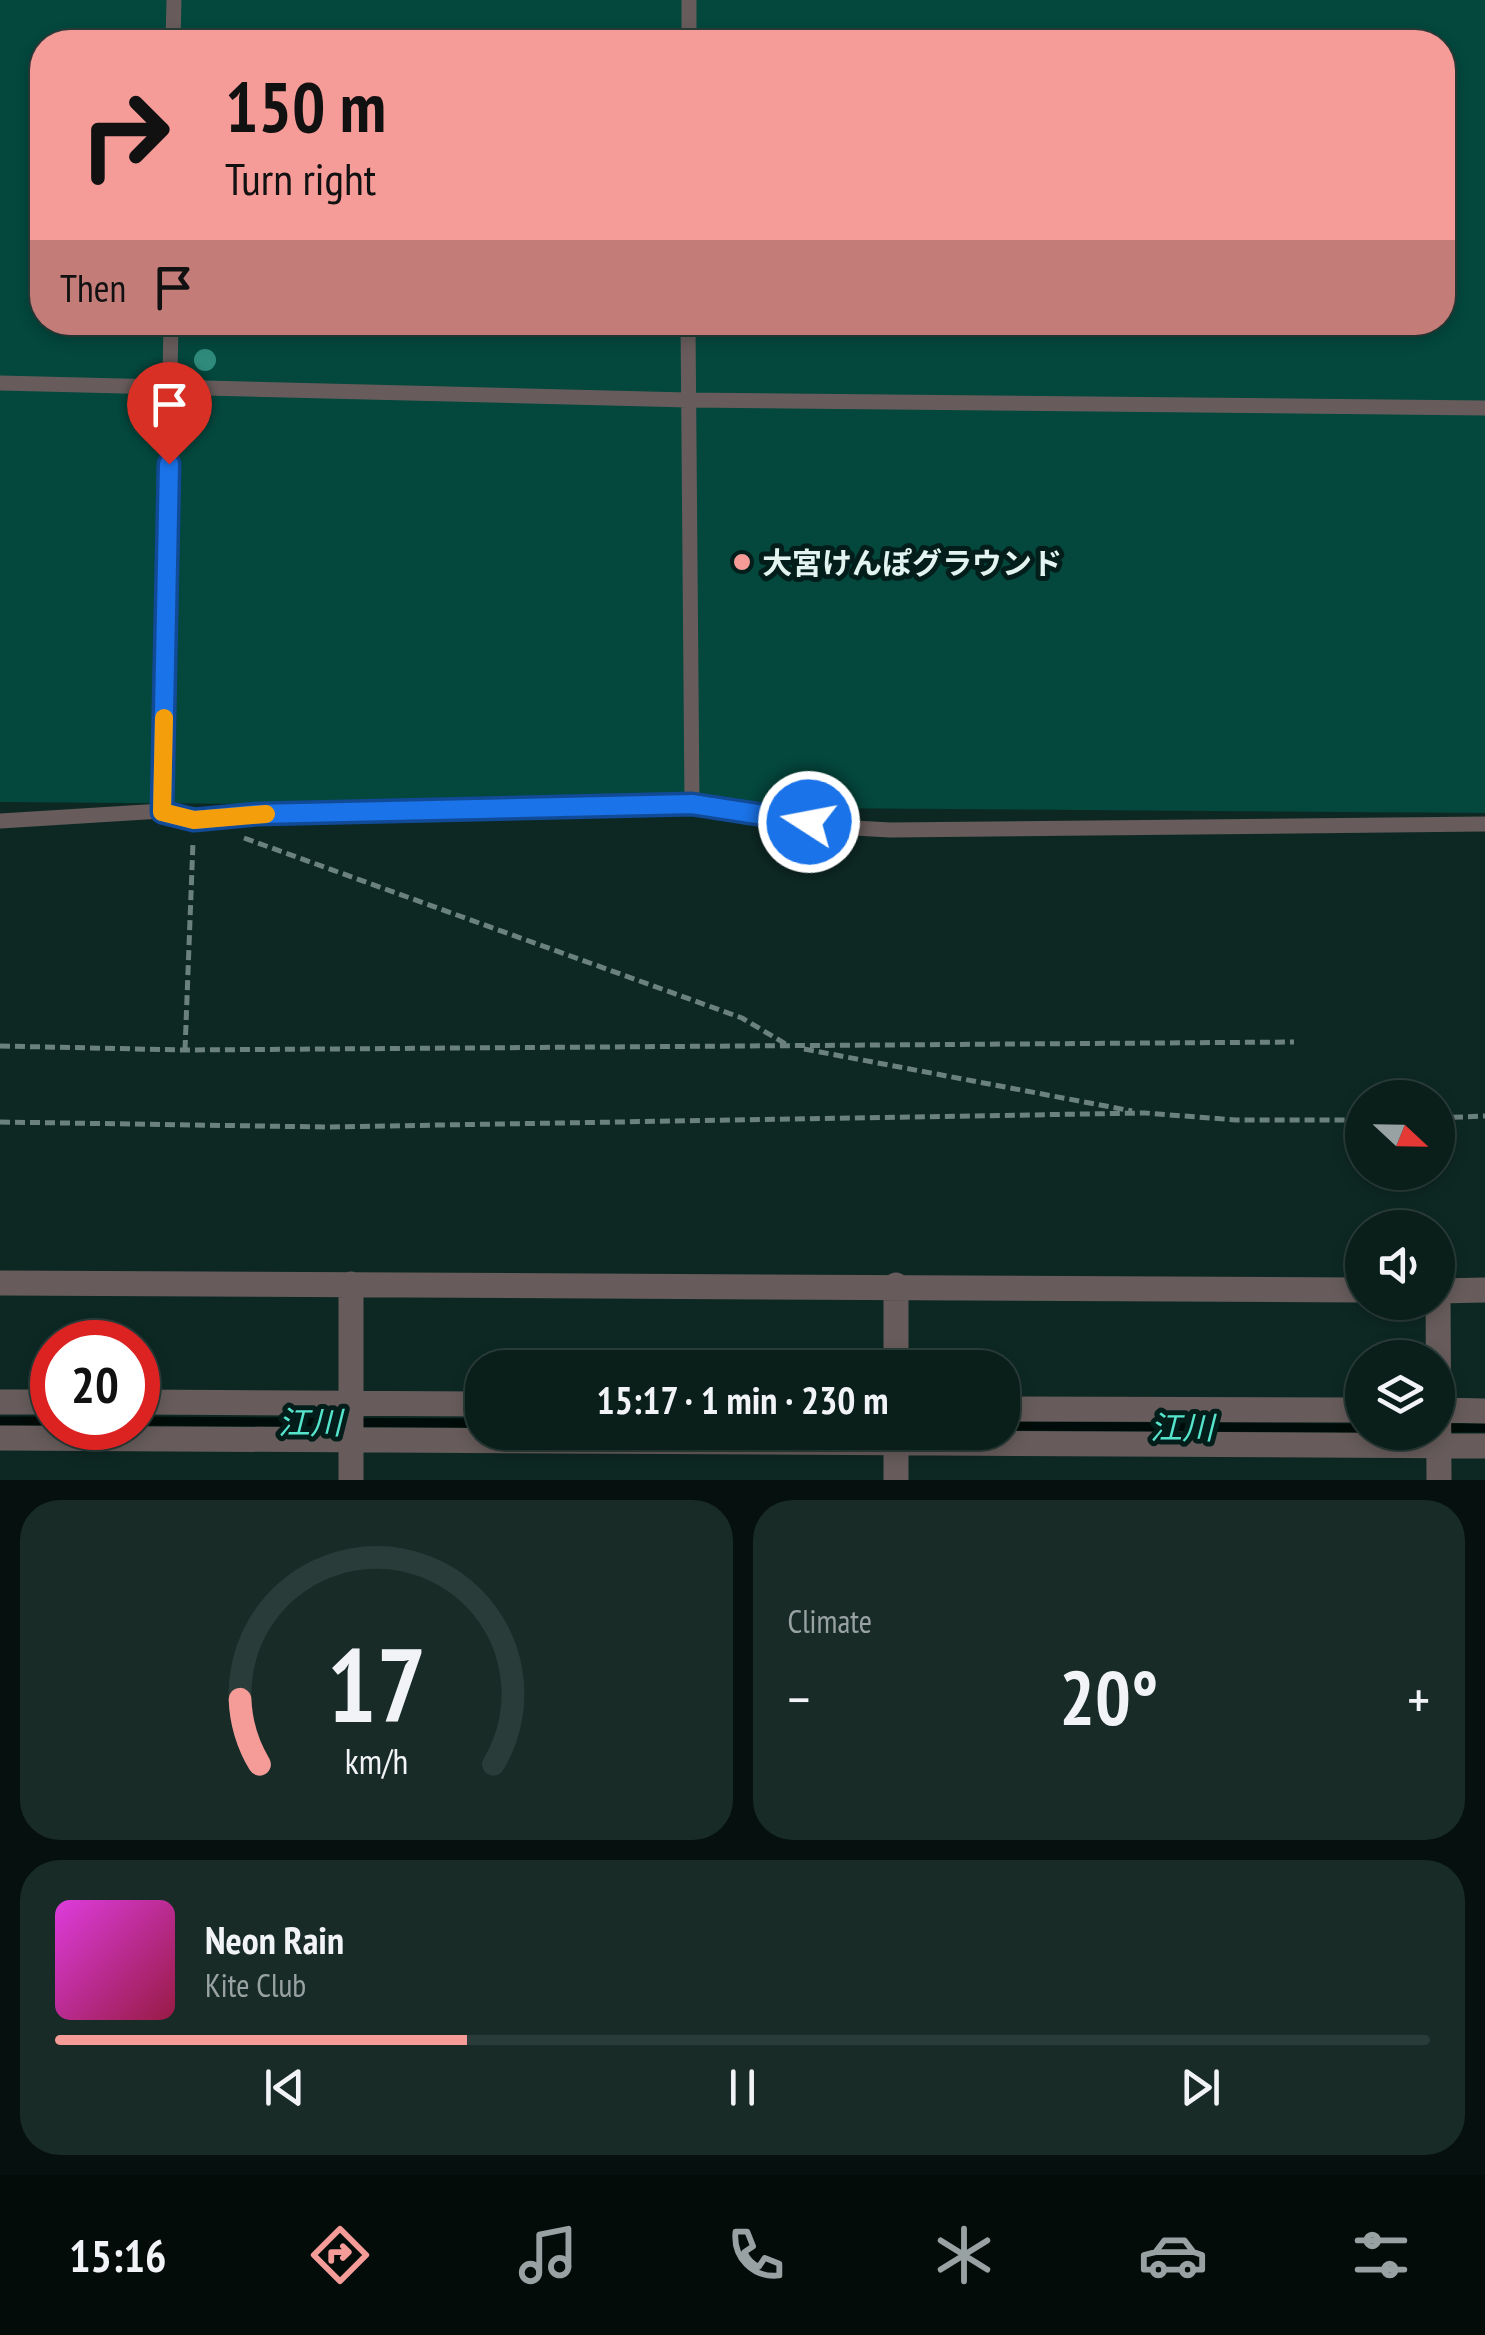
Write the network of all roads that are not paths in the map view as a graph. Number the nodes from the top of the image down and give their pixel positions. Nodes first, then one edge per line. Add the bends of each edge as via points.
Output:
1 (174, 0) edge
2 (689, 0) edge
3 (173, 30) edge
4 (689, 30) edge
5 (171, 335) edge
6 (688, 335) edge
7 (0, 383) edge
8 (170, 386) junction
9 (688, 400) junction
10 (1485, 408) edge
11 (692, 804) junction
12 (162, 812) junction
13 (0, 821) edge
14 (1485, 824) edge
15 (0, 1283) edge
16 (351, 1284) junction
17 (896, 1286) junction
18 (1345, 1290) edge
19 (1485, 1290) edge
20 (1455, 1291) edge
21 (896, 1350) edge
22 (0, 1402) edge
23 (30, 1402) edge
24 (160, 1404) edge
25 (465, 1406) edge
26 (1020, 1409) edge
27 (1345, 1410) edge
28 (1485, 1411) edge
29 (1455, 1419) edge
30 (350, 1421) junction
31 (465, 1424) edge
32 (1345, 1426) edge
33 (1455, 1432) edge
34 (1020, 1433) edge
35 (0, 1438) edge
36 (1485, 1446) edge
37 (896, 1450) edge
38 (1439, 1450) edge
39 (351, 1480) edge
40 (896, 1480) edge
41 (1439, 1480) edge

1 - 3 lane
2 - 4 lane
5 - 8 lane
6 - 9 lane
7 - 8 lane
8 - 9 lane
8 - 12 lane
9 - 10 lane
9 - 11 lane
11 - 12 lane via 194,820
11 - 14 lane via 890,830
12 - 13 lane
15 - 16 street
16 - 17 street
16 - 30 street
17 - 18 street
17 - 21 street
19 - 20 street
22 - 23 street
24 - 30 street
25 - 30 street
26 - 27 street
28 - 29 street
30 - 31 street
30 - 35 street
30 - 39 street
32 - 34 street
33 - 36 street
37 - 40 street
38 - 41 street

